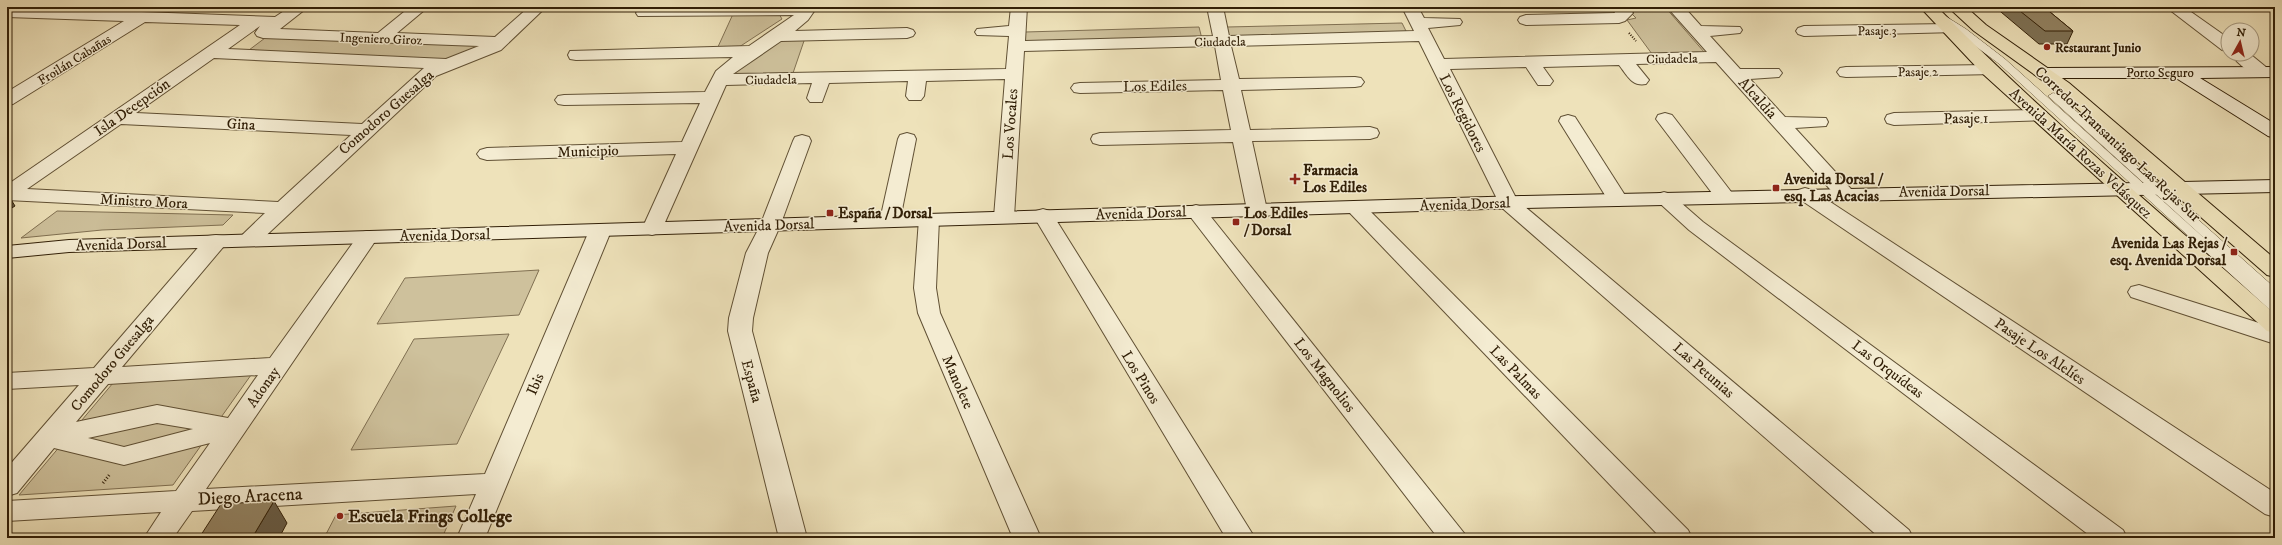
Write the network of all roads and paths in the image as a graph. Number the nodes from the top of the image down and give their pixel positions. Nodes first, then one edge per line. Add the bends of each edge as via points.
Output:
1 (300, 7) edge
2 (420, 7) edge
3 (538, 7) edge
4 (1019, 7) edge
5 (1214, 7) edge
6 (1410, 7) edge
7 (1675, 7) edge
8 (1956, 7) edge
9 (2174, 7) edge
10 (808, 9) edge
11 (1931, 9) edge
12 (711, 10) edge
13 (10, 11) edge
14 (1620, 12) edge
15 (644, 14) dead end
16 (142, 17) junction
17 (1526, 20) dead end
18 (1454, 22) dead end
19 (260, 27) junction
20 (1980, 28) junction
21 (1950, 29) junction
22 (1421, 30) junction
23 (1734, 30) dead end
24 (1697, 31) junction
25 (983, 32) dead end
26 (1804, 32) dead end
27 (907, 33) dead end
28 (774, 36) junction
29 (381, 38) junction
30 (1017, 39) junction
31 (2220, 40) edge
32 (1222, 41) junction
33 (500, 43) junction
34 (753, 51) junction
35 (210, 53) junction
36 (233, 54) junction
37 (576, 55) dead end
38 (1721, 57) junction
39 (1649, 59) junction
40 (1624, 60) junction
41 (1531, 62) junction
42 (2252, 62) edge
43 (444, 64) junction
44 (1439, 64) junction
45 (1989, 70) junction
46 (1773, 72) dead end
47 (1846, 72) dead end
48 (2179, 72) junction
49 (2269, 72) edge
50 (2045, 73) junction
51 (1014, 74) junction
52 (1735, 74) junction
53 (918, 76) junction
54 (822, 78) junction
55 (719, 80) junction
56 (1640, 80) dead end
57 (1544, 81) dead end
58 (1355, 82) dead end
59 (1231, 85) junction
60 (1080, 88) dead end
61 (915, 96) dead end
62 (712, 97) junction
63 (816, 98) dead end
64 (7, 100) edge
65 (564, 100) dead end
66 (2038, 116) junction
67 (116, 118) junction
68 (1665, 118) dead end
69 (1568, 120) dead end
70 (1894, 120) dead end
71 (1820, 122) dead end
72 (1781, 123) junction
73 (366, 130) junction
74 (2275, 132) edge
75 (1370, 133) dead end
76 (1242, 136) junction
77 (907, 139) dead end
78 (1100, 139) dead end
79 (802, 141) dead end
80 (688, 148) junction
81 (487, 154) dead end
82 (2275, 186) edge
83 (2138, 187) junction
84 (2179, 187) junction
85 (7, 194) edge
86 (1804, 194) junction
87 (1844, 194) junction
88 (1725, 197) junction
89 (1664, 198) junction
90 (1618, 200) junction
91 (1508, 203) junction
92 (1355, 207) junction
93 (280, 208) junction
94 (1257, 210) junction
95 (1196, 211) junction
96 (1004, 216) junction
97 (1043, 216) junction
98 (929, 219) junction
99 (890, 220) junction
100 (770, 226) junction
101 (652, 229) junction
102 (600, 231) junction
103 (367, 237) junction
104 (248, 240) junction
105 (216, 241) junction
106 (7, 252) edge
107 (2275, 270) edge
108 (2139, 292) dead end
109 (2275, 295) edge
110 (2275, 307) edge
111 (2275, 326) edge
112 (2275, 336) edge
113 (278, 366) junction
114 (101, 376) junction
115 (7, 381) edge
116 (235, 428) junction
117 (48, 438) junction
118 (494, 483) junction
119 (7, 486) edge
120 (185, 500) junction
121 (2275, 507) edge
122 (7, 510) edge
123 (158, 538) edge
124 (471, 538) edge
125 (793, 538) edge
126 (1027, 538) edge
127 (1241, 538) edge
128 (1454, 538) edge
129 (1678, 538) edge
130 (1899, 538) edge
131 (2113, 538) edge

1 - 19 street, Isla Decepción via 279,22
2 - 29 street
3 - 33 street, Comodoro Guesalga
4 - 30 street, Los Vocales
5 - 32 street
6 - 22 street, Los Regidores
7 - 24 street, Alcaldía
8 - 20 main road
9 - 31 street
10 - 12 street
10 - 28 street via 799,19
11 - 21 main road, Avenida María Rozas Velásquez
11 - 83 lane, Corredor Transantiago Las Rejas Sur via 1990,51
12 - 15 street
13 - 16 street, Ingeniero Giroz
14 - 17 street
14 - 39 path via 1619,20
16 - 19 street, Ingeniero Giroz
16 - 64 street, Froilán Cabañas
18 - 22 street
19 - 29 street, Ingeniero Giroz
19 - 35 street, Isla Decepción
19 - 36 street, Isla Decepción
20 - 50 main road
20 - 83 lane, Corredor Transantiago Las Rejas Sur via 1996,46 2027,72
21 - 26 street, Pasaje 3
21 - 45 main road, Avenida María Rozas Velásquez
22 - 32 street, Ciudadela
22 - 44 street, Los Regidores
23 - 24 street
24 - 38 street, Alcaldía
25 - 30 street
27 - 28 street
28 - 34 street
29 - 33 street, Ingeniero Giroz
30 - 32 street, Ciudadela
30 - 51 street, Los Vocales
32 - 59 street
33 - 43 street, Comodoro Guesalga
34 - 37 street
34 - 55 street via 727,69
35 - 36 street, Ingeniero Giroz
35 - 67 street, Isla Decepción
36 - 43 street, Ingeniero Giroz
38 - 39 street, Ciudadela
38 - 52 street, Alcaldía
39 - 40 street, Ciudadela
40 - 41 street, Ciudadela
40 - 56 street, Ciudadela
41 - 44 street, Ciudadela
41 - 57 street
42 - 49 street
43 - 73 street, Comodoro Guesalga via 426,75
44 - 91 street, Los Regidores
45 - 47 street, Pasaje 2
45 - 66 main road, Avenida María Rozas Velásquez
46 - 52 street, Alcaldía
48 - 49 street, Porto Seguro
48 - 50 street, Porto Seguro
48 - 74 street
50 - 84 main road
51 - 53 street, Ciudadela
51 - 96 street, Los Vocales
52 - 72 street, Alcaldía
53 - 54 street, Ciudadela
53 - 61 street
54 - 55 street, Ciudadela
54 - 63 street, Ciudadela
55 - 62 street
58 - 59 street, Los Ediles
59 - 60 street, Los Ediles
59 - 76 street
62 - 65 street
62 - 80 street
66 - 70 street, Pasaje 1
66 - 83 main road, Avenida María Rozas Velásquez
67 - 73 street, Gina
67 - 85 street, Isla Decepción
68 - 88 street
69 - 90 street
71 - 72 street, Alcaldía
72 - 87 street, Alcaldía
73 - 93 street, Comodoro Guesalga
75 - 76 street
76 - 78 street
76 - 94 street
77 - 99 street
79 - 100 street, España
80 - 81 street, Municipio
80 - 101 street
82 - 84 street, Avenida Dorsal
83 - 84 street, Avenida Dorsal
83 - 87 street, Avenida Dorsal
83 - 109 lane
83 - 110 lane, Corredor Transantiago Las Rejas Sur
83 - 111 main road, Avenida María Rozas Velásquez
84 - 107 main road
85 - 93 street, Ministro Mora
86 - 87 street, Avenida Dorsal
86 - 88 street, Avenida Dorsal
86 - 121 street, Pasaje Los Alelíes
88 - 89 street, Avenida Dorsal
89 - 90 street, Avenida Dorsal
89 - 131 street, Las Orquídeas via 1696,226
90 - 91 street, Avenida Dorsal
91 - 92 street, Avenida Dorsal
91 - 130 street, Las Petunias
92 - 94 street, Avenida Dorsal
92 - 129 street, Las Palmas
93 - 104 street, Comodoro Guesalga
94 - 95 street, Avenida Dorsal
95 - 97 street, Avenida Dorsal
95 - 128 street, Los Magnolios
96 - 97 street, Avenida Dorsal
96 - 98 street, Avenida Dorsal
97 - 127 street, Los Pinos
98 - 99 street, Avenida Dorsal
98 - 126 street, Manolete via 925,288 929,313
99 - 100 street, Avenida Dorsal
100 - 101 street, Avenida Dorsal
100 - 125 street, España via 757,253 740,331
101 - 102 street, Avenida Dorsal
102 - 103 street, Avenida Dorsal
102 - 118 street, Ibis
103 - 104 street, Avenida Dorsal
103 - 113 street, Adonay
104 - 105 street, Avenida Dorsal
105 - 106 street, Avenida Dorsal via 69,246
105 - 114 street, Comodoro Guesalga
108 - 112 street
113 - 114 street
113 - 116 street, Adonay
114 - 115 street
114 - 117 street, Comodoro Guesalga
116 - 117 street via 157,414
116 - 117 street via 124,456
116 - 120 street, Adonay
117 - 119 street, Comodoro Guesalga
118 - 120 street, Diego Aracena
118 - 124 street, Ibis
120 - 122 street, Diego Aracena
120 - 123 street, Adonay

